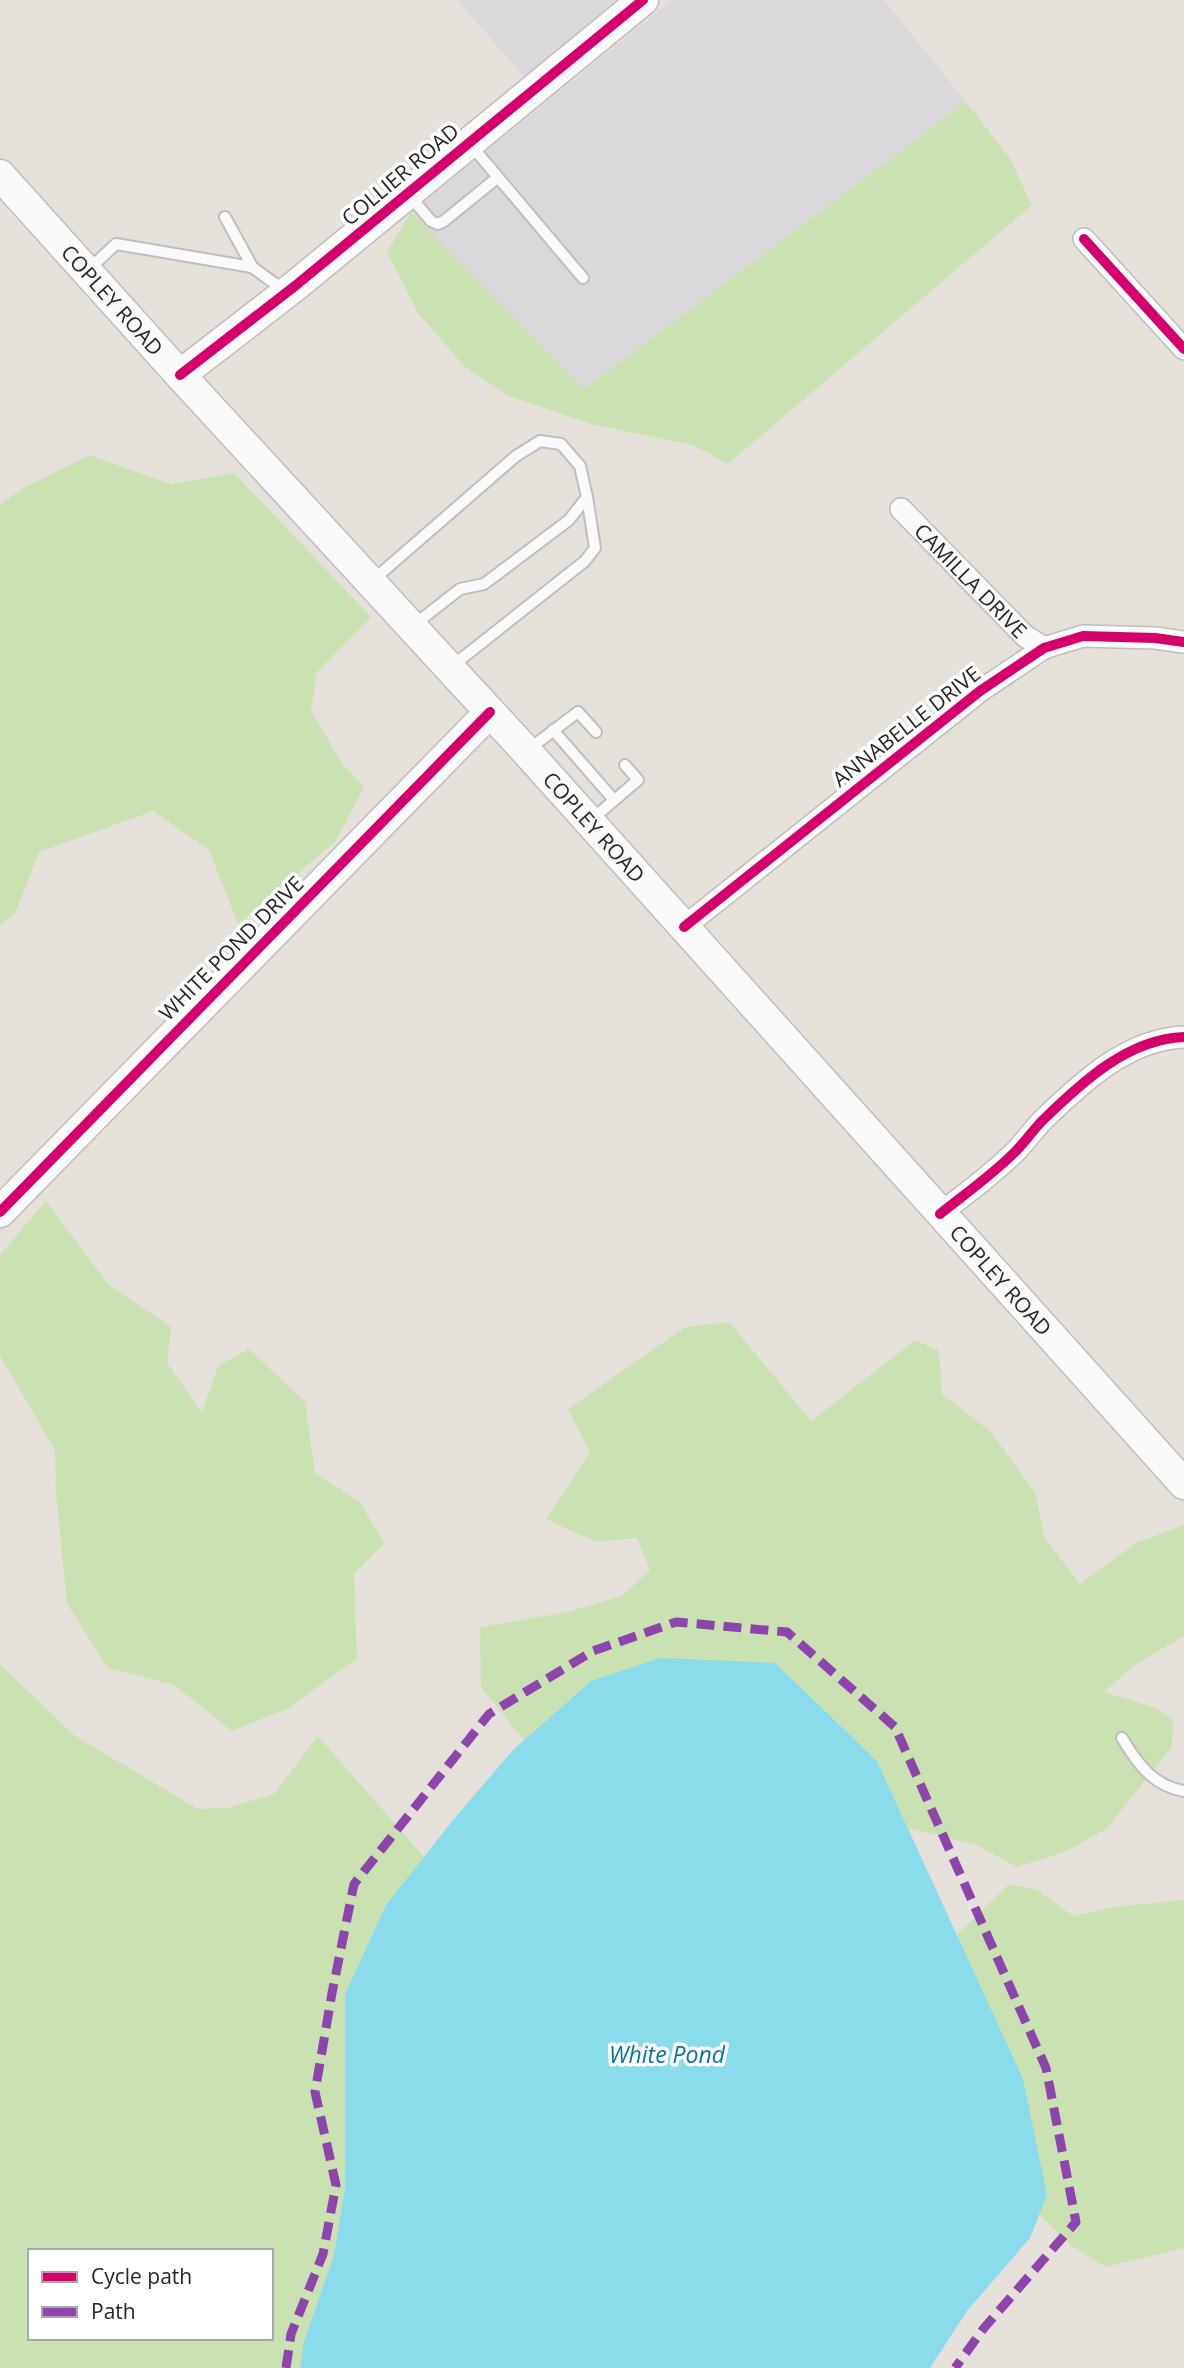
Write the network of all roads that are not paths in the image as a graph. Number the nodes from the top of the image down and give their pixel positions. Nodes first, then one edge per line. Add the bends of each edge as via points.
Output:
1 (643, 0) edge
2 (468, 142) junction
3 (0, 175) edge
4 (497, 178) junction
5 (407, 193) junction
6 (225, 217) dead end
7 (1084, 239) dead end
8 (253, 268) junction
9 (86, 271) junction
10 (583, 278) dead end
11 (287, 292) junction
12 (1184, 349) edge
13 (180, 375) junction
14 (586, 497) junction
15 (901, 509) dead end
16 (371, 583) junction
17 (411, 626) junction
18 (1184, 642) edge
19 (1044, 648) junction
20 (450, 668) junction
21 (490, 712) junction
22 (553, 730) junction
23 (596, 732) dead end
24 (526, 751) junction
25 (625, 765) dead end
26 (614, 800) junction
27 (589, 822) junction
28 (684, 927) junction
29 (1184, 1037) edge
30 (0, 1212) edge
31 (940, 1214) junction
32 (1184, 1485) edge
33 (1122, 1738) dead end
34 (1184, 1791) edge

1 - 2 main road, COLLIER ROAD
2 - 4 lane
2 - 5 main road, COLLIER ROAD
3 - 9 main road, COPLEY ROAD
4 - 5 lane via 438,223
4 - 10 lane
5 - 11 main road, COLLIER ROAD
6 - 8 lane
7 - 12 street
8 - 9 lane via 116,244
8 - 11 lane
9 - 13 main road, COPLEY ROAD
11 - 13 main road, COLLIER ROAD
13 - 16 main road, COPLEY ROAD
14 - 16 lane via 580,466 561,444 540,441 516,456
14 - 17 lane via 569,520 484,583 460,589
14 - 20 lane via 595,548 585,561
15 - 19 street, CAMILLA DRIVE via 1025,636
16 - 17 main road, COPLEY ROAD
17 - 20 main road, COPLEY ROAD
18 - 19 street, ANNABELLE DRIVE via 1083,636
19 - 28 street, ANNABELLE DRIVE via 980,691
20 - 21 main road, COPLEY ROAD
21 - 24 main road, COPLEY ROAD
21 - 30 main road, WHITE POND DRIVE
22 - 23 lane via 578,712
22 - 24 lane
22 - 26 lane
24 - 27 main road, COPLEY ROAD
25 - 26 lane via 638,780
26 - 27 lane
27 - 28 main road, COPLEY ROAD
28 - 31 main road, COPLEY ROAD
29 - 31 street via 1140,1047 1106,1065 1042,1121 1016,1151
31 - 32 main road, COPLEY ROAD
33 - 34 lane via 1144,1771 1163,1785

